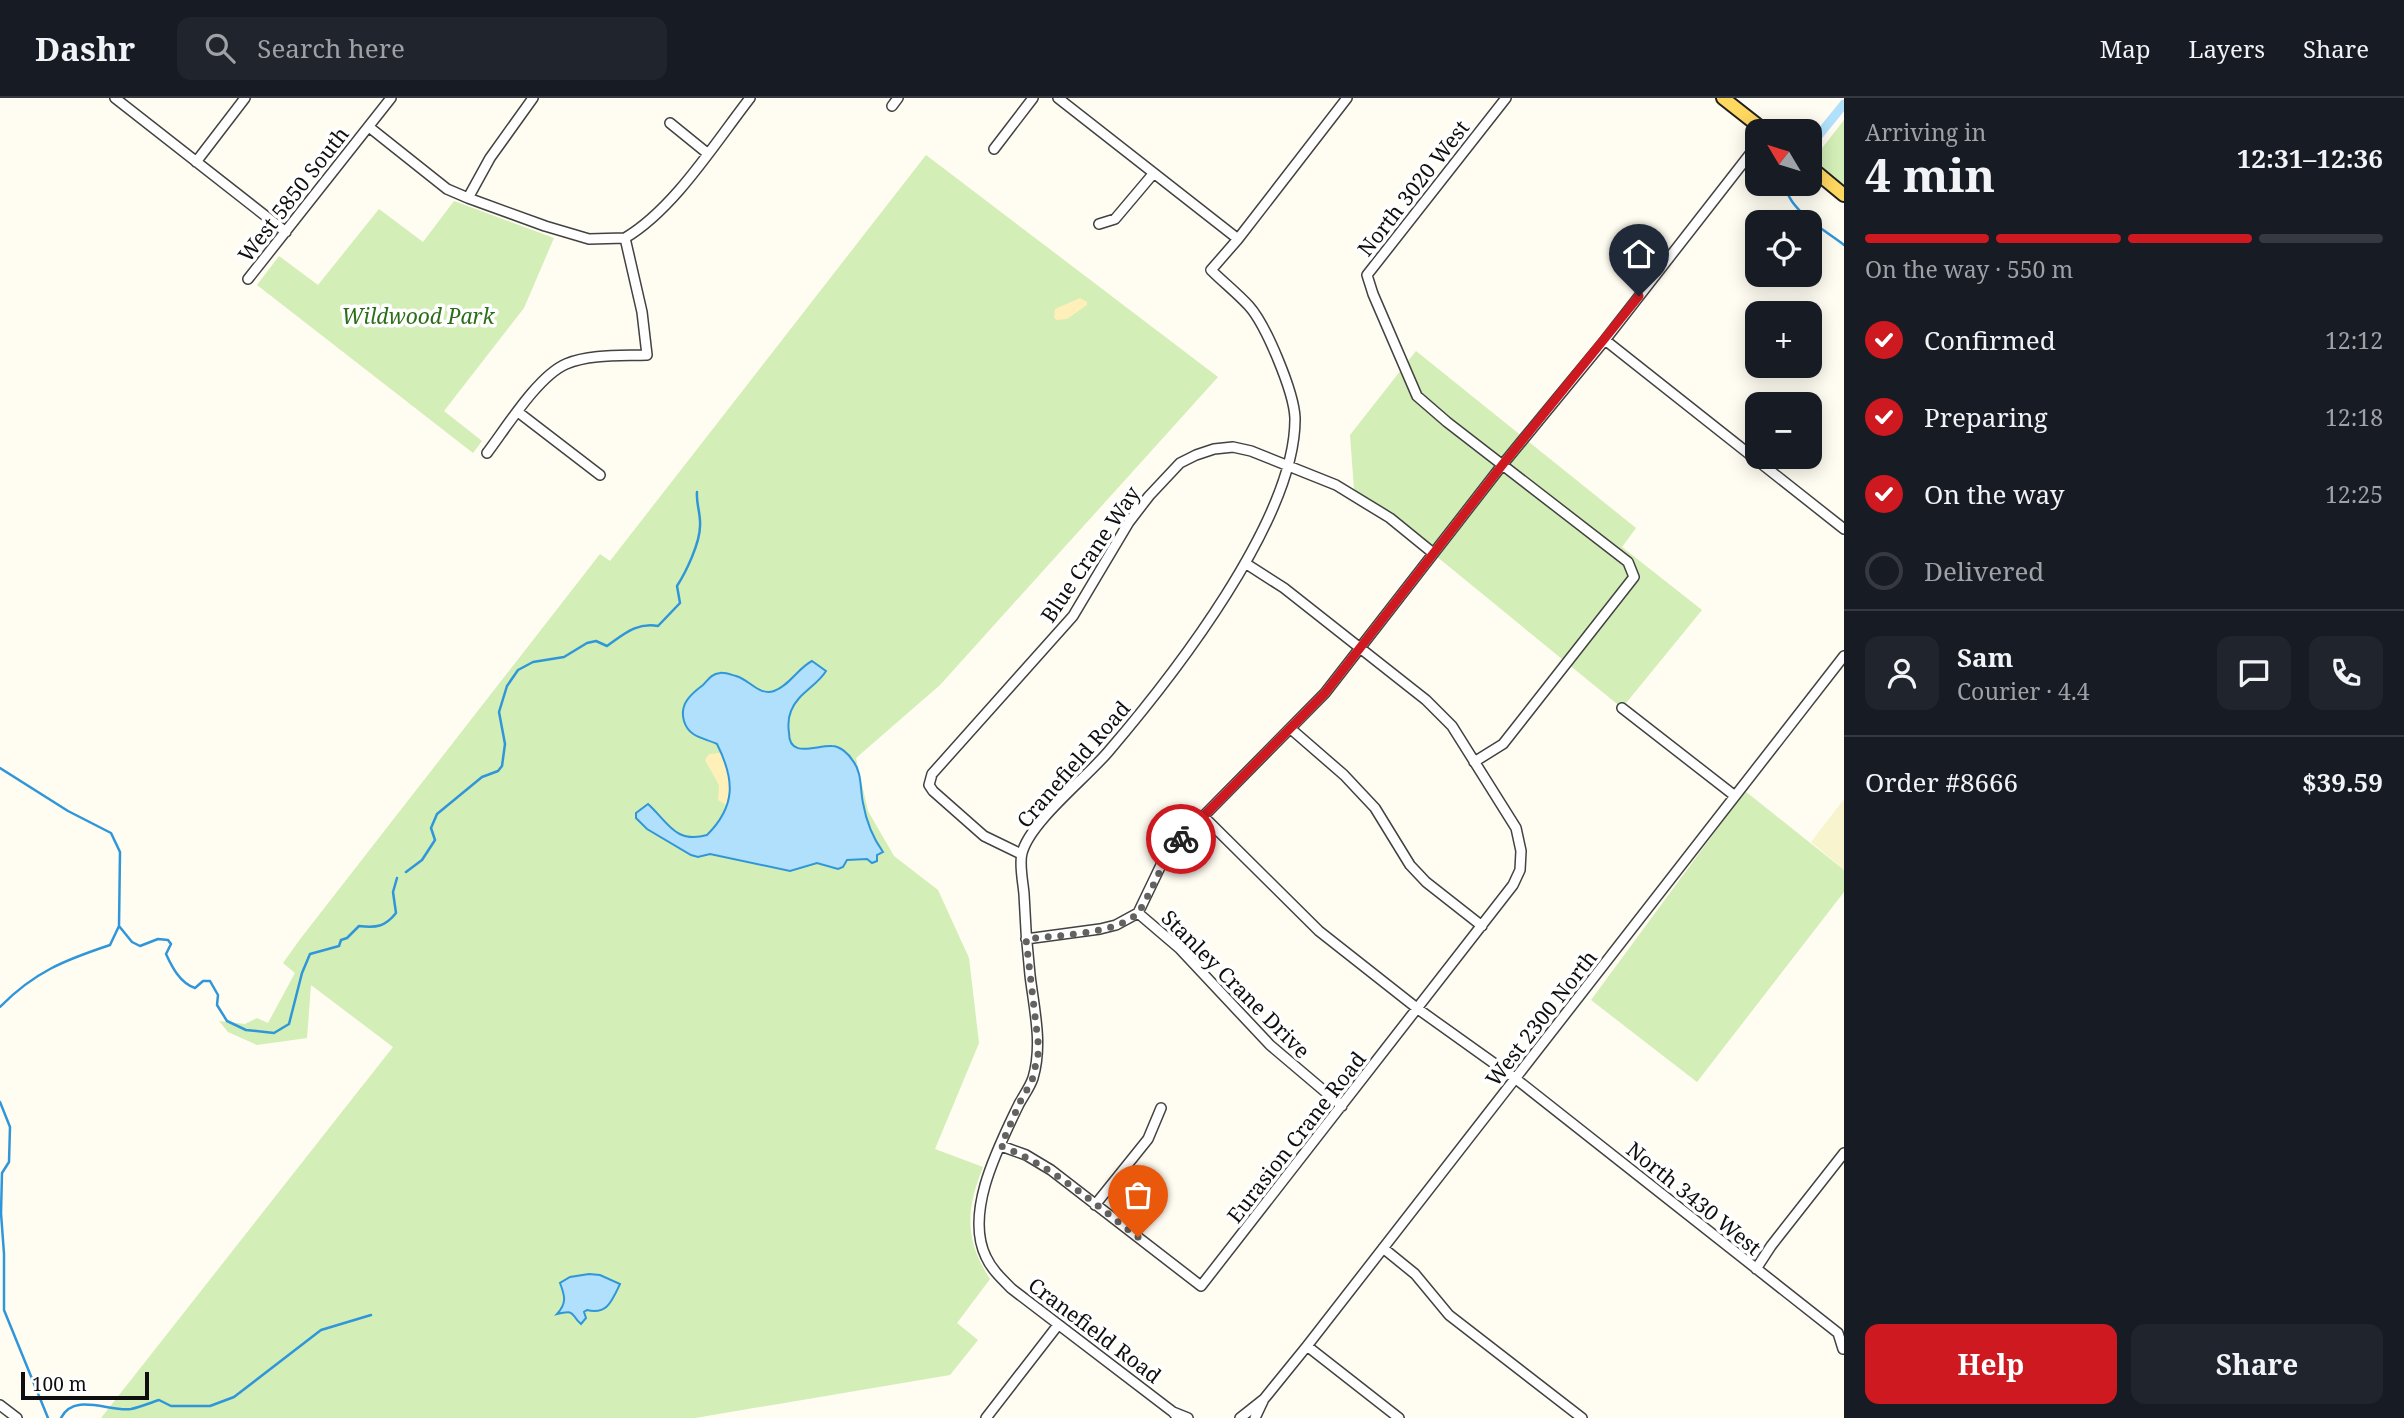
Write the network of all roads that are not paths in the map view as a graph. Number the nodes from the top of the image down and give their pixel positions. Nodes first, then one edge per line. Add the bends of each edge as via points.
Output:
1 (115, 98) edge
2 (246, 98) edge
3 (391, 98) edge
4 (534, 98) edge
5 (750, 98) edge
6 (898, 98) edge
7 (1033, 98) edge
8 (1058, 98) edge
9 (1347, 98) edge
10 (1506, 98) edge
11 (1723, 98) edge
12 (892, 106) dead end
13 (1750, 119) edge
14 (670, 122) dead end
15 (369, 127) junction
16 (994, 149) dead end
17 (707, 153) junction
18 (1745, 160) edge
19 (196, 162) junction
20 (1153, 174) junction
21 (1822, 177) edge
22 (1844, 195) edge
23 (468, 198) junction
24 (1099, 224) dead end
25 (286, 232) junction
26 (625, 238) junction
27 (1238, 239) junction
28 (248, 279) dead end
29 (1605, 340) junction
30 (518, 412) junction
31 (486, 453) dead end
32 (1503, 464) junction
33 (1288, 467) junction
34 (600, 475) dead end
35 (1844, 529) edge
36 (1433, 554) junction
37 (1245, 563) junction
38 (1360, 648) junction
39 (1844, 656) edge
40 (1622, 708) dead end
41 (1290, 729) junction
42 (1474, 762) junction
43 (1735, 796) junction
44 (1203, 816) junction
45 (1021, 854) junction
46 (1138, 913) junction
47 (1482, 926) junction
48 (1026, 939) junction
49 (1418, 1009) junction
50 (1516, 1079) junction
51 (1342, 1106) junction
52 (1161, 1108) dead end
53 (1001, 1146) junction
54 (1844, 1153) edge
55 (1096, 1205) junction
56 (1383, 1248) junction
57 (1756, 1269) junction
58 (1058, 1325) junction
59 (1307, 1346) junction
60 (1843, 1349) edge
61 (1264, 1399) junction
62 (0, 1405) edge
63 (1176, 1415) edge
64 (17, 1418) edge
65 (986, 1418) edge
66 (1188, 1418) edge
67 (1240, 1418) edge
68 (1255, 1418) edge
69 (1399, 1418) edge
70 (1582, 1418) edge

1 - 19 street
2 - 19 street
3 - 15 street, West 5850 South
4 - 23 street via 490,158
5 - 17 street
6 - 12 street
7 - 16 street
8 - 20 street
9 - 27 street
10 - 32 street, North 3020 West via 1367,275 1417,396
11 - 13 main road
14 - 17 street
15 - 23 street via 447,189
15 - 25 street, West 5850 South
17 - 26 street via 664,209
18 - 29 street
19 - 25 street
20 - 24 street via 1115,219
20 - 27 street
21 - 22 main road
23 - 26 street via 589,239
25 - 28 street, West 5850 South
26 - 30 street via 647,355 568,363 552,371
27 - 33 street, Cranefield Road via 1211,270 1251,308 1268,335 1290,391 1295,417
29 - 32 street
29 - 35 street
30 - 31 street
30 - 34 street
32 - 36 street
32 - 42 street via 1628,562 1634,577 1503,744
33 - 36 street, Blue Crane Way via 1336,485 1390,519
33 - 37 street, Cranefield Road
33 - 45 street, Blue Crane Way via 1233,447 1214,449 1180,463 1129,522 1073,616 936,769 929,785 984,836
36 - 38 street
37 - 38 street
37 - 45 street, Cranefield Road via 1171,674 1106,754 1037,827
38 - 41 street
38 - 42 street via 1426,700 1451,726
39 - 43 street, West 2300 North
40 - 43 street
41 - 44 street
41 - 47 street via 1375,808 1409,865 1426,883
42 - 47 street, Eurasion Crane Road via 1516,828 1521,850 1513,886
43 - 50 street, West 2300 North
44 - 46 street via 1161,865
44 - 49 street, North 3430 West via 1319,930
45 - 48 street, Cranefield Road
46 - 48 street via 1100,929
46 - 51 street, Stanley Crane Drive via 1179,948 1270,1045
47 - 49 street, Eurasion Crane Road
48 - 53 street, Cranefield Road via 1039,1050 1032,1081
49 - 50 street, North 3430 West
49 - 51 street, Eurasion Crane Road
50 - 56 street, West 2300 North
50 - 57 street, North 3430 West
51 - 55 street, Eurasion Crane Road via 1201,1286
52 - 55 street via 1148,1139
53 - 55 street via 1051,1170
53 - 58 street, Cranefield Road via 980,1203 980,1239 996,1273
54 - 57 street
56 - 59 street, West 2300 North
56 - 70 street via 1415,1274 1449,1315
57 - 60 street, North 3430 West via 1838,1333
58 - 63 street, Cranefield Road
58 - 65 street
59 - 61 street, West 2300 North
59 - 69 street
61 - 67 street
61 - 68 street
62 - 64 street
63 - 66 street, Cranefield Road

